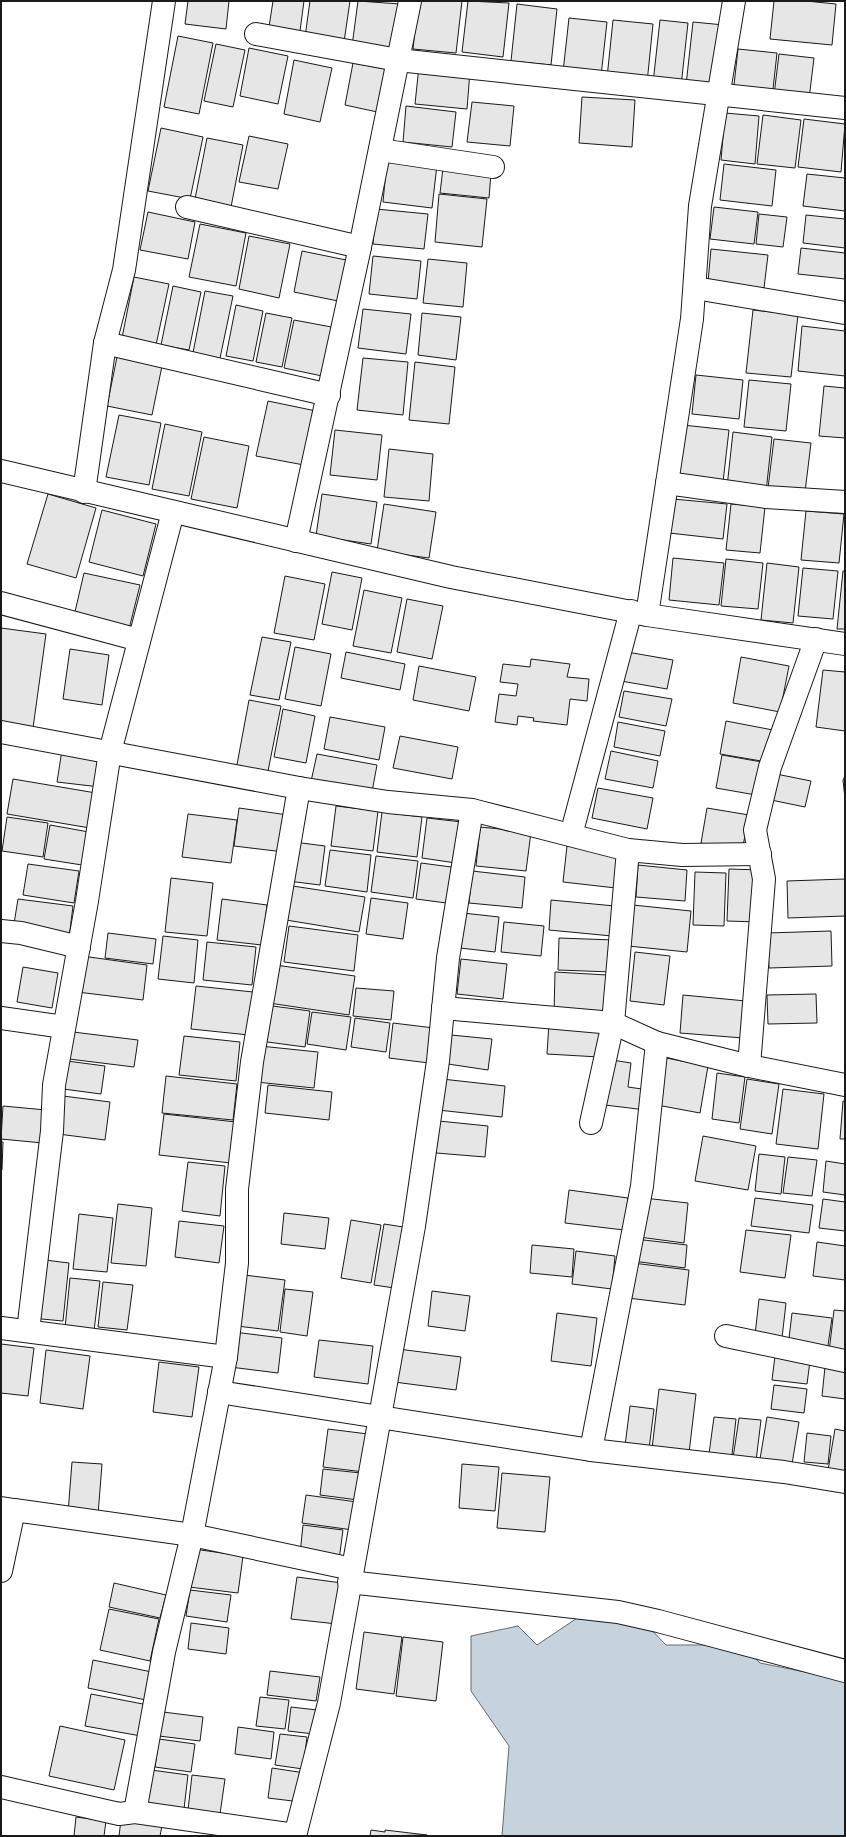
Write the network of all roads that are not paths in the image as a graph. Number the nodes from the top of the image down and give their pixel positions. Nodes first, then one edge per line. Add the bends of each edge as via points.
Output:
1 (164, 1) edge
2 (410, 1) edge
3 (734, 1) edge
4 (256, 34) dead end
5 (398, 60) junction
6 (719, 96) junction
7 (845, 108) edge
8 (380, 150) junction
9 (493, 167) dead end
10 (187, 207) dead end
11 (360, 247) junction
12 (695, 288) junction
13 (845, 314) edge
14 (105, 343) junction
15 (329, 395) junction
16 (1, 471) edge
17 (667, 483) junction
18 (84, 492) junction
19 (845, 502) edge
20 (173, 512) junction
21 (296, 541) junction
22 (1, 603) edge
23 (639, 613) junction
24 (816, 639) junction
25 (139, 640) junction
26 (845, 644) edge
27 (1, 732) edge
28 (110, 752) junction
29 (299, 788) junction
30 (472, 810) junction
31 (571, 835) junction
32 (628, 850) junction
33 (760, 854) junction
34 (1, 931) edge
35 (79, 948) junction
36 (443, 1008) junction
37 (1, 1018) edge
38 (613, 1023) junction
39 (64, 1027) junction
40 (657, 1043) junction
41 (749, 1066) junction
42 (845, 1085) edge
43 (591, 1123) dead end
44 (1, 1328) edge
45 (28, 1331) junction
46 (726, 1336) dead end
47 (226, 1357) junction
48 (845, 1361) edge
49 (219, 1392) junction
50 (380, 1417) junction
51 (591, 1450) junction
52 (845, 1482) edge
53 (8, 1509) edge
54 (192, 1535) junction
55 (1, 1571) edge
56 (350, 1576) junction
57 (845, 1671) edge
58 (1, 1787) edge
59 (135, 1812) junction
60 (295, 1835) edge

1 - 14 street via 124,270
2 - 5 street
3 - 6 street
4 - 5 street
5 - 6 street
5 - 8 street
6 - 7 street
6 - 12 street via 700,206
8 - 9 street
8 - 11 street
10 - 11 street
11 - 15 street
12 - 13 street
12 - 17 street
14 - 15 street
14 - 18 street
15 - 21 street
16 - 18 street
17 - 19 street via 766,497
17 - 23 street
18 - 20 street
20 - 21 street
20 - 25 street
21 - 23 street via 451,577
22 - 25 street
23 - 24 street
23 - 31 street
24 - 26 street
24 - 33 street via 770,767 760,805 755,830
25 - 28 street
27 - 28 street
28 - 29 street
28 - 35 street
29 - 30 street via 388,802
29 - 47 street via 252,1062 237,1189 237,1263
30 - 31 street
30 - 36 street via 448,958
31 - 32 street
32 - 33 street via 682,855
32 - 38 street
33 - 41 street via 764,886
34 - 35 street
35 - 39 street
36 - 38 street
36 - 50 street via 438,1061 414,1226
37 - 39 street
38 - 40 street
38 - 43 street
39 - 45 street via 54,1085 52,1131
40 - 41 street
40 - 51 street via 642,1186
41 - 42 street
44 - 45 street
45 - 47 street
46 - 48 street
47 - 49 street
49 - 50 street
49 - 54 street
50 - 51 street
50 - 56 street
51 - 52 street via 784,1472
53 - 54 street
53 - 55 street
54 - 56 street
54 - 59 street via 164,1652
56 - 57 street via 618,1612
56 - 60 street via 329,1703
58 - 59 street via 119,1814
59 - 60 street

